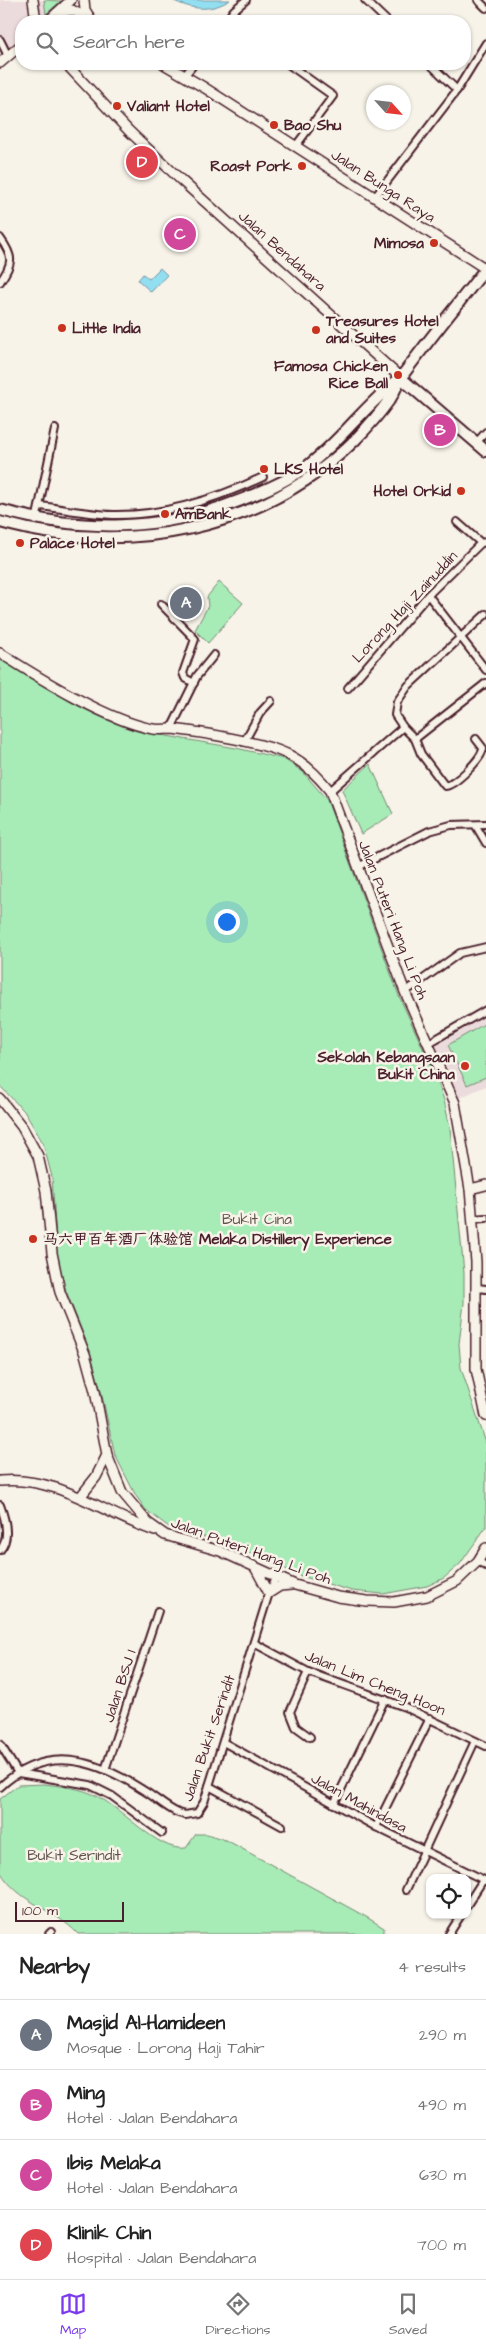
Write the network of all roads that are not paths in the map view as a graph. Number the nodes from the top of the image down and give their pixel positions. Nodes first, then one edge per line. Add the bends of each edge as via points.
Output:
1 (33, 0) edge
2 (71, 0) edge
3 (84, 0) edge
4 (246, 0) edge
5 (365, 0) edge
6 (478, 0) edge
7 (486, 8) edge
8 (57, 13) junction
9 (35, 15) edge
10 (55, 15) edge
11 (82, 15) edge
12 (89, 15) edge
13 (231, 15) edge
14 (381, 15) edge
15 (0, 40) edge
16 (486, 43) edge
17 (15, 50) edge
18 (8, 56) junction
19 (0, 63) edge
20 (471, 67) edge
21 (72, 70) edge
22 (177, 70) edge
23 (189, 70) edge
24 (296, 70) edge
25 (436, 70) edge
26 (469, 70) edge
27 (185, 75) junction
28 (457, 90) junction
29 (295, 147) junction
30 (375, 197) junction
31 (0, 238) edge
32 (486, 269) edge
33 (0, 282) edge
34 (401, 378) junction
35 (55, 430) dead end
36 (486, 432) edge
37 (476, 443) junction
38 (486, 451) edge
39 (263, 477) dead end
40 (40, 506) junction
41 (0, 510) edge
42 (37, 518) junction
43 (0, 522) edge
44 (457, 522) dead end
45 (34, 530) junction
46 (484, 543) edge
47 (428, 595) junction
48 (161, 604) dead end
49 (486, 614) edge
50 (460, 636) junction
51 (0, 653) edge
52 (214, 655) dead end
53 (486, 670) edge
54 (194, 683) junction
55 (486, 683) edge
56 (348, 688) dead end
57 (271, 701) dead end
58 (403, 726) junction
59 (171, 729) junction
60 (416, 739) junction
61 (476, 739) dead end
62 (244, 742) junction
63 (330, 790) junction
64 (486, 824) edge
65 (476, 826) junction
66 (486, 843) edge
67 (358, 867) junction
68 (486, 947) edge
69 (405, 992) junction
70 (486, 1010) edge
71 (429, 1043) junction
72 (0, 1098) edge
73 (486, 1186) edge
74 (470, 1189) junction
75 (486, 1218) edge
76 (472, 1220) junction
77 (481, 1289) edge
78 (486, 1416) edge
79 (107, 1455) junction
80 (0, 1481) edge
81 (81, 1496) junction
82 (0, 1505) edge
83 (164, 1535) junction
84 (486, 1548) edge
85 (0, 1550) edge
86 (482, 1564) edge
87 (256, 1569) junction
88 (276, 1577) junction
89 (295, 1585) junction
90 (269, 1593) junction
91 (158, 1611) dead end
92 (254, 1643) junction
93 (308, 1672) junction
94 (386, 1699) junction
95 (430, 1718) junction
96 (310, 1737) dead end
97 (476, 1741) junction
98 (223, 1742) junction
99 (0, 1744) edge
100 (486, 1746) edge
101 (105, 1770) junction
102 (18, 1772) junction
103 (209, 1786) junction
104 (0, 1787) edge
105 (334, 1804) junction
106 (282, 1826) dead end
107 (376, 1828) junction
108 (162, 1833) dead end
109 (424, 1852) junction
110 (484, 1880) edge
111 (406, 1890) dead end
112 (471, 1899) edge
113 (458, 1919) edge
114 (449, 1934) edge

1 - 9 street
2 - 8 street
3 - 12 street
4 - 13 street
5 - 14 street
6 - 7 street
8 - 10 street
8 - 11 street via 72,10
15 - 18 street
16 - 20 street
17 - 18 street
18 - 19 street
21 - 34 street, Jalan Bendahara via 182,181
22 - 27 street, Jalan Bunga Raya
23 - 27 street
24 - 29 street via 333,96
25 - 28 street
26 - 28 street
27 - 29 street, Jalan Bunga Raya
28 - 30 street
29 - 30 street, Jalan Bunga Raya
30 - 32 street, Jalan Bunga Raya
31 - 33 street via 9,250 10,262
32 - 34 main road
34 - 37 main road, Jalan Bendahara
34 - 42 main road via 382,392 343,436 305,468 282,483 223,507 150,524 87,525
34 - 45 main road via 390,399 355,440 312,477 244,514 199,528 152,536 62,535
35 - 40 street
36 - 37 street
37 - 38 main road, Jalan Bendahara
39 - 40 street via 228,494 163,512 112,515
40 - 42 street
41 - 42 main road
42 - 45 street
43 - 45 main road
44 - 46 street
46 - 47 street, Lorong Haji Zainuddin
47 - 50 street
47 - 56 street, Lorong Haji Zainuddin
48 - 54 street via 196,639 184,673 185,678
49 - 50 street
50 - 53 street
50 - 58 street via 408,686 397,702 395,715
51 - 59 street, Jalan Puteri Hang Li Poh via 117,717 153,729
52 - 54 street
54 - 59 street
55 - 60 street
57 - 62 street via 260,713
58 - 60 street
58 - 63 street
59 - 62 street, Jalan Puteri Hang Li Poh
60 - 61 street via 434,775 448,786 480,757 482,748
62 - 63 street, Jalan Puteri Hang Li Poh via 285,753 301,762
63 - 67 street, Jalan Puteri Hang Li Poh
64 - 65 street
65 - 66 street
65 - 67 street via 451,826 429,831
67 - 69 street, Jalan Puteri Hang Li Poh
68 - 69 street via 460,953
69 - 71 street, Jalan Puteri Hang Li Poh
70 - 71 street
71 - 74 street, Jalan Puteri Hang Li Poh via 455,1103
72 - 79 street, Jalan Puteri Hang Li Poh via 22,1127 38,1156 60,1292 85,1354
73 - 74 street
74 - 76 street, Jalan Puteri Hang Li Poh
75 - 76 street
76 - 77 street, Jalan Puteri Hang Li Poh
77 - 78 street, Jalan Puteri Hang Li Poh via 476,1369
79 - 81 street
79 - 83 street, Jalan Puteri Hang Li Poh via 122,1492 133,1508
80 - 81 street via 37,1483
81 - 83 street via 127,1522
82 - 85 street via 7,1525
83 - 87 street, Jalan Puteri Hang Li Poh via 220,1551
84 - 86 street, Jalan Puteri Hang Li Poh
86 - 89 street, Jalan Puteri Hang Li Poh via 457,1582 428,1596 410,1600 368,1601 338,1597
87 - 88 street, Jalan Puteri Hang Li Poh
87 - 90 street
88 - 89 street, Jalan Puteri Hang Li Poh
88 - 90 street, Jalan Bukit Serindit
89 - 90 street via 280,1586
90 - 92 street, Jalan Bukit Serindit
91 - 101 street, Jalan BSJ 1
92 - 93 street, Jalan Lim Cheng Hoon
92 - 98 street, Jalan Bukit Serindit
93 - 94 street, Jalan Lim Cheng Hoon
93 - 96 street via 290,1712 296,1727
94 - 95 street, Jalan Lim Cheng Hoon
94 - 105 street
95 - 97 street, Jalan Lim Cheng Hoon
95 - 107 street
97 - 100 street, Jalan Lim Cheng Hoon
97 - 109 street
98 - 103 street, Jalan Bukit Serindit
98 - 105 street, Jalan Mahindasa
99 - 102 street
101 - 102 street, Jalan Bukit Serindit via 58,1759
101 - 103 street, Jalan Bukit Serindit via 134,1784 171,1810 185,1815 197,1813
102 - 104 street, Jalan Bukit Serindit
102 - 108 street via 90,1785 112,1796
103 - 106 street
105 - 107 street, Jalan Mahindasa
107 - 109 street, Jalan Mahindasa
109 - 110 street, Jalan Mahindasa
109 - 111 street
110 - 112 street
113 - 114 street

